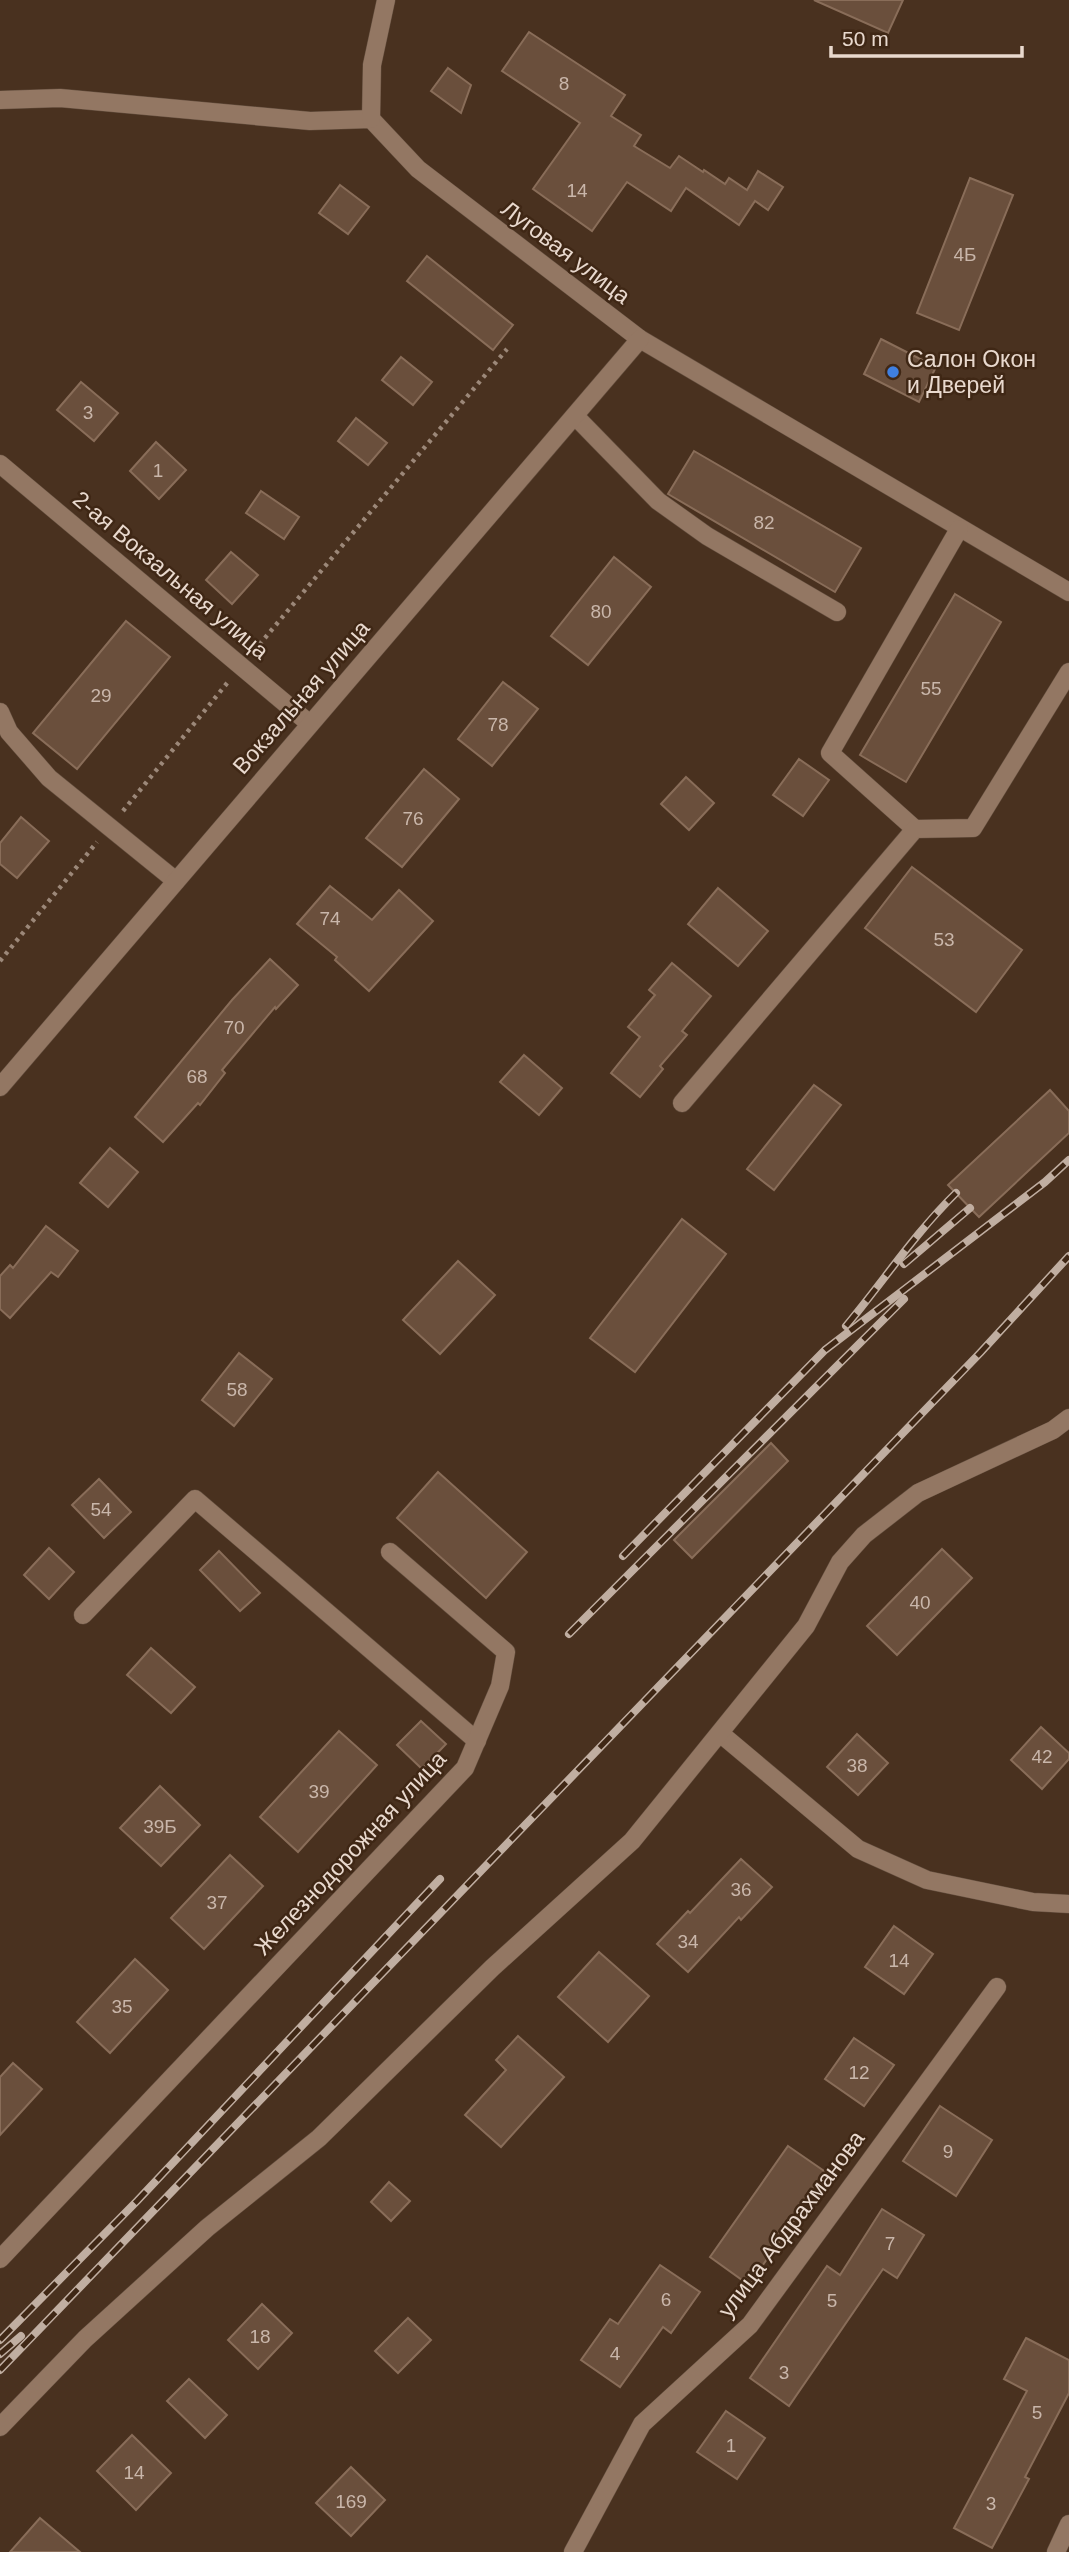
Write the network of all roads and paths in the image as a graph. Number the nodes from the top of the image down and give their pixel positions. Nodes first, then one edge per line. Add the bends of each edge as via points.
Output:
1 (386, 0) edge
2 (0, 100) edge
3 (372, 118) junction
4 (640, 339) junction
5 (575, 416) junction
6 (0, 464) edge
7 (959, 529) junction
8 (1069, 593) edge
9 (837, 612) dead end
10 (1069, 672) edge
11 (0, 712) edge
12 (310, 724) junction
13 (915, 829) junction
14 (176, 881) junction
15 (0, 1087) edge
16 (682, 1103) dead end
17 (1069, 1418) edge
18 (390, 1552) dead end
19 (83, 1615) dead end
20 (721, 1734) junction
21 (477, 1741) junction
22 (1069, 1904) edge
23 (997, 1987) dead end
24 (0, 2259) edge
25 (0, 2427) edge
26 (1069, 2524) edge
27 (573, 2552) edge
28 (1056, 2552) edge

1 - 3 street via 372,65
2 - 3 street via 60,98 310,121
3 - 4 street, Луговая улица via 418,169
4 - 5 street, Вокзальная улица
4 - 7 street, Луговая улица
5 - 9 street via 658,501 707,536
5 - 12 street, Вокзальная улица
6 - 12 street, 2-ая Вокзальная улица
7 - 8 street, Луговая улица
7 - 13 street via 830,753
10 - 13 street via 973,828
11 - 14 street via 9,732 49,778
12 - 14 street, Вокзальная улица
13 - 16 street
14 - 15 street, Вокзальная улица
17 - 20 street via 1053,1430 918,1493 864,1535 839,1562 806,1626
18 - 21 street via 506,1652 500,1686
19 - 21 street, Железнодорожная улица via 195,1499
20 - 22 street via 858,1849 927,1880 1032,1902
20 - 25 street via 632,1841 492,1968 319,2138 207,2228 85,2339
21 - 24 street, Железнодорожная улица via 465,1768
23 - 27 street, улица Абдрахманова via 750,2325 642,2424
26 - 28 street

